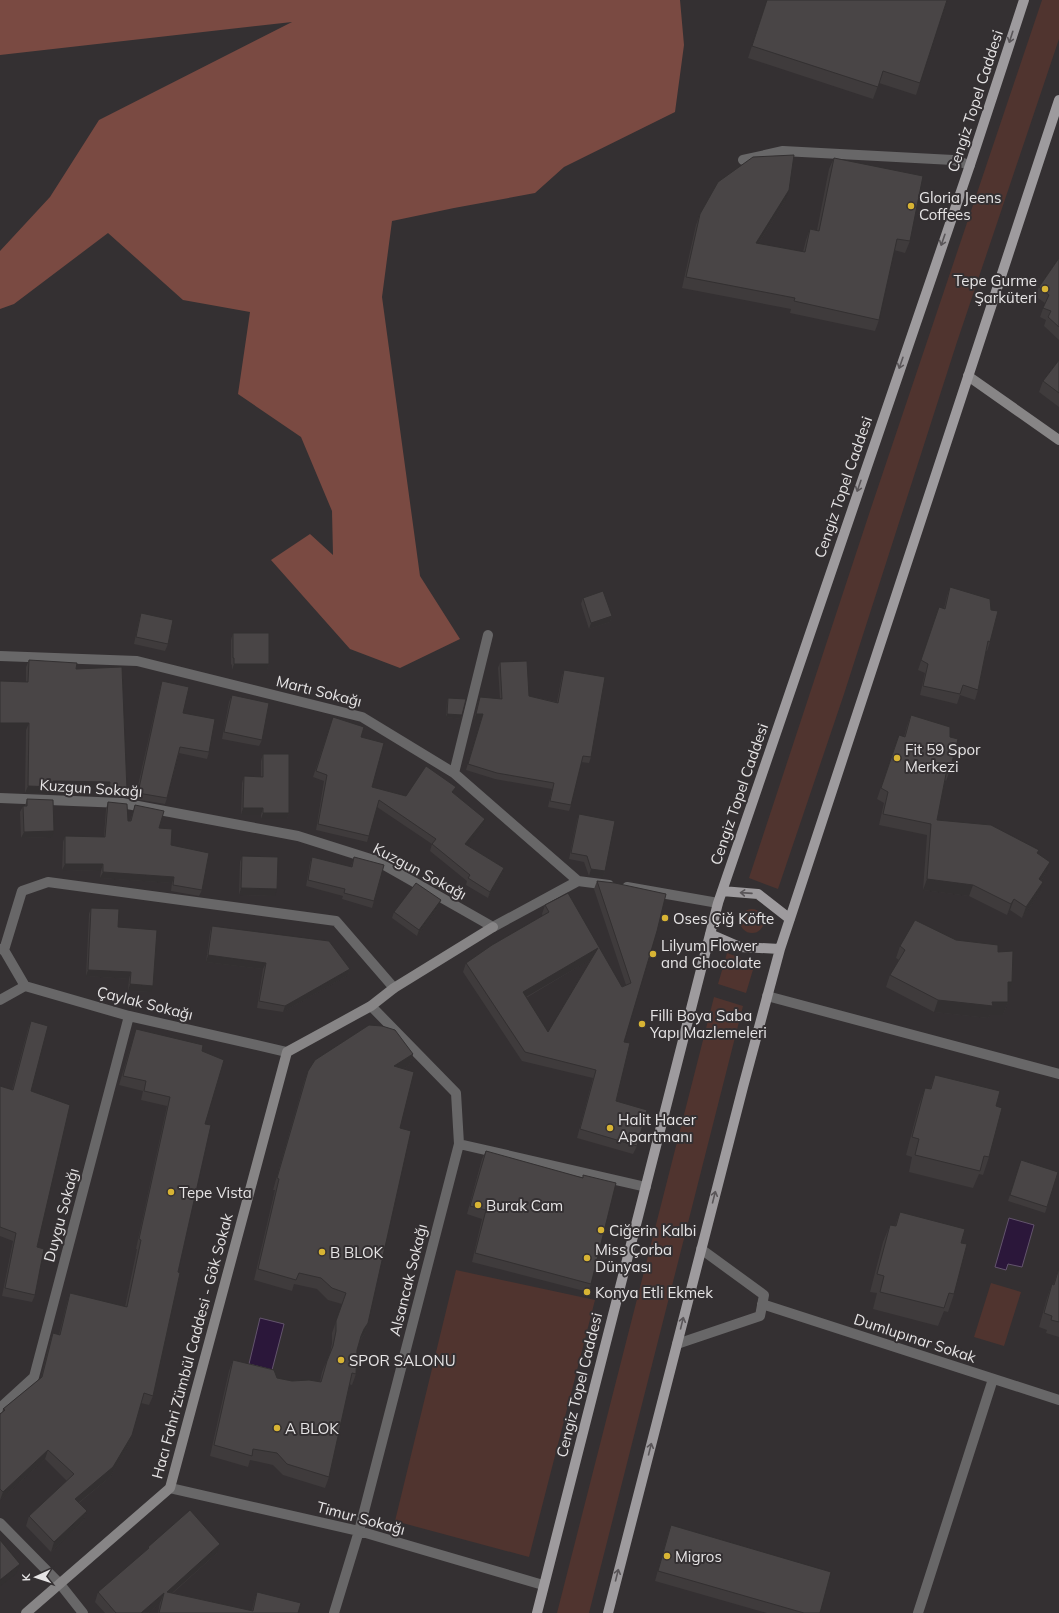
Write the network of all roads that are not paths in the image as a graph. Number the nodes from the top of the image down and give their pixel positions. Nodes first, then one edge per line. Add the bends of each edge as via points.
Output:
1 (1024, 0) edge
2 (1059, 100) edge
3 (744, 160) dead end
4 (970, 164) junction
5 (968, 376) junction
6 (1059, 440) edge
7 (488, 635) dead end
8 (0, 656) edge
9 (454, 773) junction
10 (0, 798) edge
11 (578, 881) junction
12 (722, 891) junction
13 (718, 903) junction
14 (790, 919) junction
15 (493, 927) junction
16 (710, 934) junction
17 (2, 949) edge
18 (780, 949) junction
19 (25, 986) junction
20 (394, 988) junction
21 (767, 996) junction
22 (0, 1000) edge
23 (371, 1006) junction
24 (129, 1016) junction
25 (287, 1052) junction
26 (1059, 1074) edge
27 (459, 1144) junction
28 (646, 1187) junction
29 (701, 1249) junction
30 (762, 1304) junction
31 (677, 1344) junction
32 (993, 1379) junction
33 (1059, 1400) edge
34 (0, 1408) edge
35 (170, 1488) junction
36 (0, 1523) edge
37 (359, 1531) junction
38 (60, 1584) junction
39 (543, 1586) junction
40 (26, 1613) edge
41 (83, 1613) edge
42 (334, 1613) edge
43 (537, 1613) edge
44 (608, 1613) edge
45 (918, 1613) edge

1 -> 4 main road, Cengiz Topel Caddesi
2 - 5 main road
3 - 4 street via 783,151 953,160
4 -> 12 main road, Cengiz Topel Caddesi
5 - 6 street
5 - 14 main road
7 - 9 street
8 - 9 street, Martı Sokağı via 137,661 362,717
9 - 11 street, Martı Sokağı
10 - 15 street, Kuzgun Sokağı via 122,803 298,836 377,861
11 - 13 street via 645,889
11 - 15 street
12 - 13 main road, Cengiz Topel Caddesi
14 -> 12 main road via 758,894
13 - 16 main road, Cengiz Topel Caddesi
14 - 18 main road
15 - 20 street
16 - 18 main road via 740,947
16 - 28 main road, Cengiz Topel Caddesi
17 - 19 street
17 - 20 street via 22,891 48,882 336,921
18 - 21 main road
19 - 22 street
19 - 24 street, Çaylak Sokağı
20 - 23 street
21 - 26 street
29 -> 21 main road
23 - 25 street
23 - 27 street, Alsancak Sokağı via 456,1093
24 - 25 street, Çaylak Sokağı
24 - 34 street, Duygu Sokağı via 34,1377
25 - 35 street, Hacı Fahri Zümbül Caddesi - Gök Sokak
27 - 28 street
27 - 37 street, Alsancak Sokağı
28 - 39 main road, Cengiz Topel Caddesi
29 - 30 street via 764,1295
31 -> 29 main road
30 - 31 street via 760,1316
30 - 32 street, Dumlupınar Sokak
44 -> 31 main road
32 - 33 street, Dumlupınar Sokak
32 - 45 street
35 - 37 street, Timur Sokağı
35 - 38 street, Hacı Fahri Zümbül Caddesi - Gök Sokak
36 - 38 street
37 - 39 street, Timur Sokağı
37 - 42 street, Alsancak Sokağı
38 - 40 street, Hacı Fahri Zümbül Caddesi - Gök Sokak
38 - 41 street
39 - 43 main road, Cengiz Topel Caddesi

